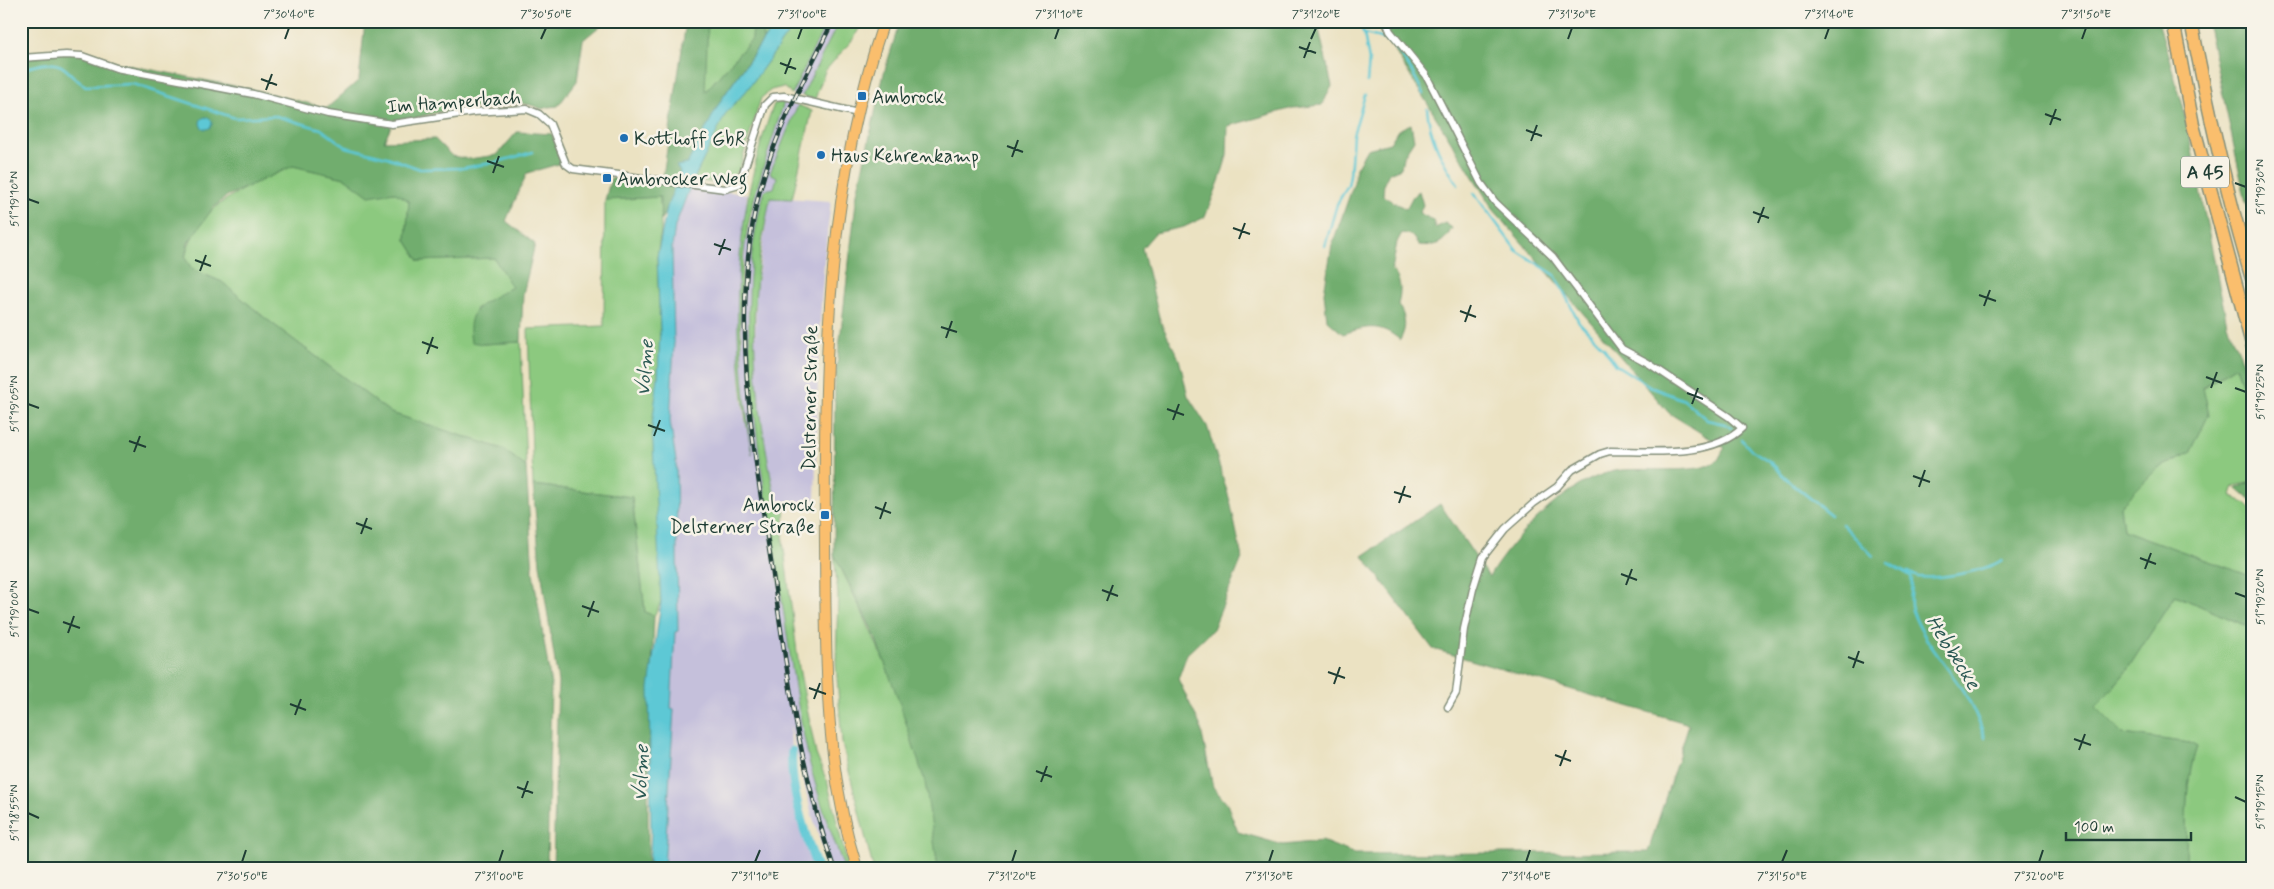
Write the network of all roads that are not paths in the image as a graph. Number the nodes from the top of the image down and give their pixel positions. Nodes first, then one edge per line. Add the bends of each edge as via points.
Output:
1 (884, 21) edge
2 (1386, 21) edge
3 (2173, 21) edge
4 (2191, 21) edge
5 (21, 58) edge
6 (858, 113) junction
7 (2253, 282) edge
8 (2253, 348) edge
9 (1448, 707) dead end
10 (857, 868) edge

1 - 6 main road, Delsterner Straße
2 - 9 street via 1390,31 1426,75 1494,202 1553,257 1622,348 1729,416 1742,428 1714,446 1600,454 1572,470 1557,487 1505,529 1483,557 1476,578 1464,629 1456,693
3 - 8 highway, A 45 via 2193,125
4 - 7 highway, A 45 via 2212,127
5 - 6 street, Im Hamperbach via 82,56 116,68 253,94 328,114 392,124 473,112 527,109 550,124 570,168 712,187 739,185 765,105 773,97 784,96
6 - 10 main road, Delsterner Straße via 839,205 831,273 826,362 825,515 830,741 841,812

